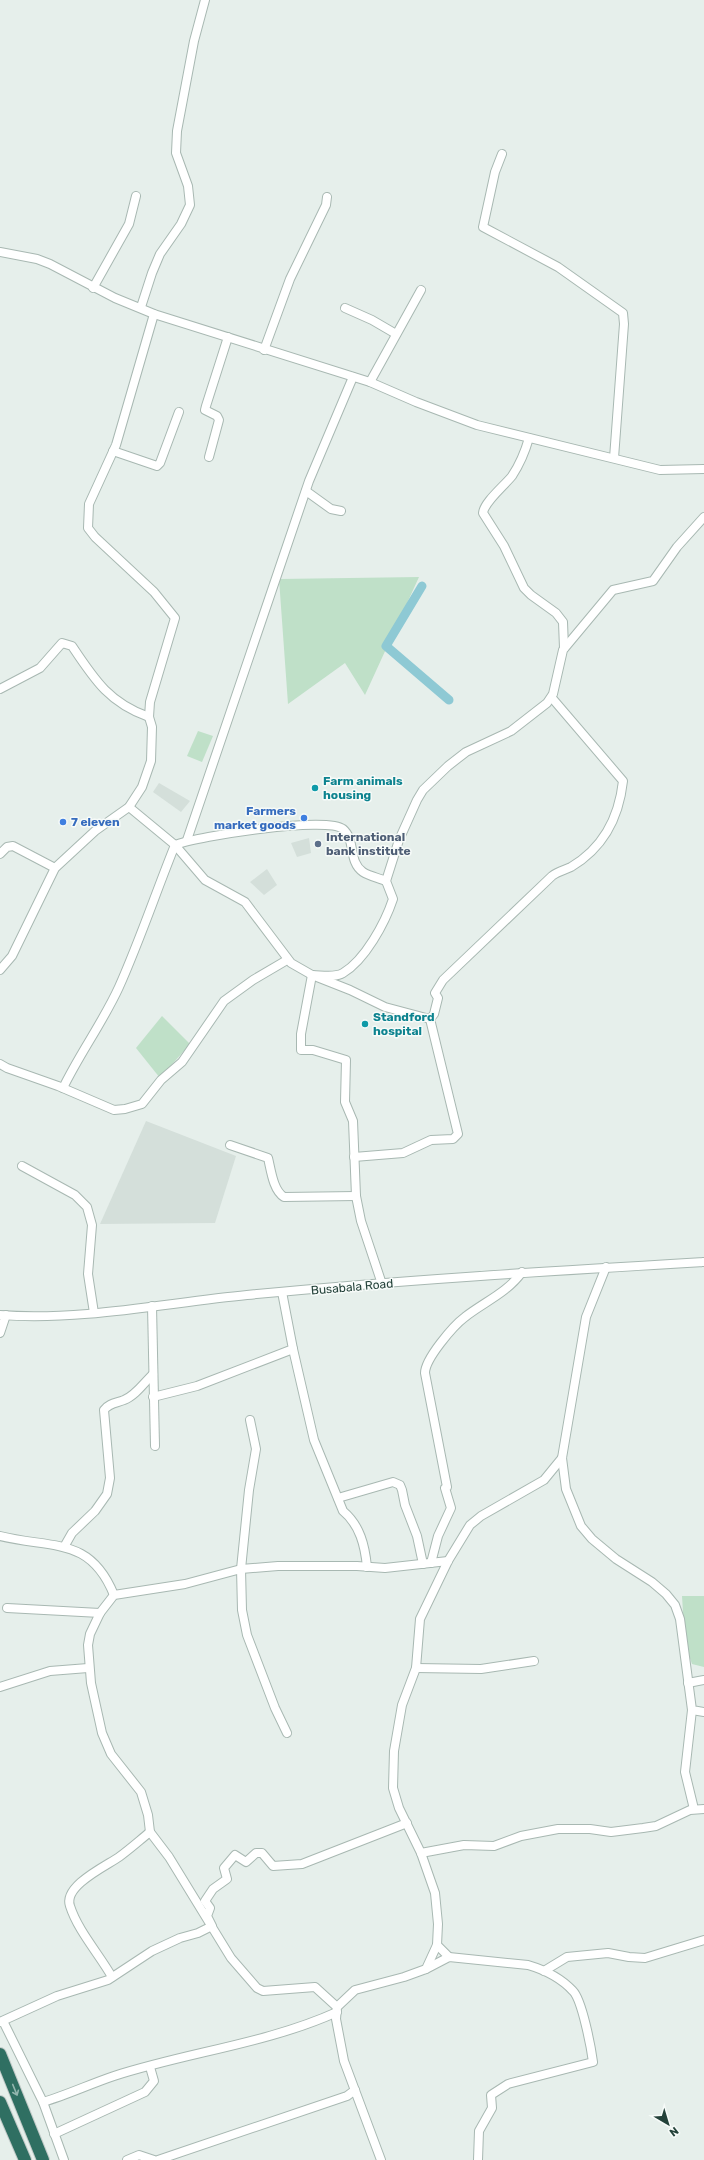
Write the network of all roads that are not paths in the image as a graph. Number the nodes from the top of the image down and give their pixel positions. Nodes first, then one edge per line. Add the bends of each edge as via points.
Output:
1 (205, 0) edge
2 (502, 154) dead end
3 (136, 196) dead end
4 (327, 197) dead end
5 (0, 252) edge
6 (94, 288) junction
7 (421, 290) dead end
8 (141, 307) junction
9 (345, 308) dead end
10 (154, 314) junction
11 (396, 334) junction
12 (228, 337) junction
13 (264, 350) junction
14 (354, 376) junction
15 (370, 382) junction
16 (179, 412) dead end
17 (529, 438) junction
18 (113, 451) junction
19 (209, 457) dead end
20 (614, 458) junction
21 (704, 469) edge
22 (306, 491) junction
23 (340, 511) dead end
24 (704, 517) edge
25 (564, 648) junction
26 (0, 689) edge
27 (552, 698) junction
28 (149, 717) junction
29 (129, 807) junction
30 (187, 840) junction
31 (175, 845) junction
32 (0, 854) edge
33 (55, 868) junction
34 (386, 881) junction
35 (287, 960) junction
36 (0, 970) edge
37 (312, 975) junction
38 (430, 1019) junction
39 (0, 1064) edge
40 (63, 1088) junction
41 (230, 1145) dead end
42 (354, 1157) junction
43 (22, 1166) dead end
44 (356, 1196) junction
45 (704, 1262) edge
46 (606, 1267) junction
47 (522, 1272) junction
48 (382, 1284) junction
49 (282, 1292) junction
50 (152, 1306) junction
51 (94, 1313) junction
52 (3, 1315) edge
53 (0, 1333) edge
54 (293, 1349) junction
55 (153, 1374) junction
56 (154, 1397) junction
57 (250, 1420) dead end
58 (156, 1446) dead end
59 (562, 1458) junction
60 (338, 1498) junction
61 (0, 1536) edge
62 (64, 1547) junction
63 (448, 1561) junction
64 (427, 1563) junction
65 (367, 1567) junction
66 (241, 1569) junction
67 (114, 1595) junction
68 (7, 1608) dead end
69 (100, 1613) junction
70 (534, 1661) dead end
71 (88, 1668) junction
72 (416, 1668) junction
73 (704, 1680) edge
74 (688, 1682) junction
75 (0, 1687) edge
76 (692, 1710) junction
77 (704, 1712) edge
78 (287, 1733) dead end
79 (694, 1809) junction
80 (704, 1809) edge
81 (407, 1824) junction
82 (150, 1832) junction
83 (421, 1853) junction
84 (212, 1926) junction
85 (704, 1940) edge
86 (438, 1945) junction
87 (449, 1957) junction
88 (426, 1969) junction
89 (544, 1971) junction
90 (112, 1977) junction
91 (337, 2009) junction
92 (1, 2021) edge
93 (0, 2054) edge
94 (150, 2067) junction
95 (355, 2090) junction
96 (0, 2102) edge
97 (43, 2102) junction
98 (54, 2134) junction
99 (25, 2160) edge
100 (43, 2160) edge
101 (64, 2160) edge
102 (127, 2160) edge
103 (154, 2160) edge
104 (158, 2160) edge
105 (381, 2160) edge
106 (478, 2160) edge

1 - 8 street via 194,40 177,131 176,153 188,186 190,205 181,224 160,254
2 - 20 street via 495,172 484,229 558,267 623,313
3 - 6 street via 129,224
4 - 13 street via 326,205 290,279
5 - 6 street via 50,264
6 - 8 street
7 - 11 street
8 - 10 street
9 - 11 street
10 - 12 street
10 - 18 street
11 - 15 street
12 - 13 street
12 - 19 street via 206,406 207,412 217,416 219,420
13 - 14 street
14 - 15 street
14 - 22 street
15 - 17 street via 477,424
16 - 18 street via 157,466
17 - 20 street
17 - 25 street via 524,455 513,475 483,513 504,546 524,588 556,613 563,622
18 - 28 street via 90,504 88,528 95,538 154,592 175,618 150,702
20 - 21 street via 660,470
22 - 23 street via 331,509
22 - 30 street
24 - 25 street via 653,581 613,590
25 - 27 street
26 - 28 street via 37,670 62,643 68,643 93,679 110,697
27 - 34 street via 511,731 466,752 429,783 417,800 399,840
27 - 38 street via 623,781 620,802 599,846 571,867 552,876 443,980 436,993 438,998
28 - 29 street via 152,727 151,761 142,787
29 - 31 street
29 - 33 street via 95,831
30 - 31 street
30 - 34 street via 256,829 338,826 349,838 354,862 361,870
31 - 35 street via 205,880 245,902
31 - 40 street via 119,987 100,1026 77,1059
32 - 33 street via 7,847 13,846
33 - 36 street via 12,956
34 - 37 street via 393,899 371,944 343,973 336,976
35 - 37 street
35 - 40 street via 252,980 224,1001 182,1062 161,1080 142,1104 114,1110
37 - 38 street via 385,1007
37 - 42 street via 300,1050 313,1050 346,1060 345,1102 353,1121
38 - 42 street via 458,1134 453,1139 431,1140 403,1153
39 - 40 street
41 - 44 street via 268,1158 276,1187 284,1197
42 - 44 street
43 - 51 street via 75,1195 87,1207 92,1225 88,1267
44 - 48 street via 361,1221
45 - 46 street, Busabala Road
46 - 47 street, Busabala Road
46 - 59 street via 586,1317
47 - 48 street, Busabala Road
47 - 64 street via 510,1287 464,1317 434,1350 426,1367 425,1373 447,1487 445,1488 451,1508
48 - 49 street, Busabala Road
49 - 50 street, Busabala Road
49 - 54 street
50 - 51 street, Busabala Road
50 - 55 street
51 - 52 street, Busabala Road
52 - 53 street
54 - 56 street via 197,1386
54 - 60 street via 314,1440
55 - 56 street
55 - 62 street via 126,1400 110,1404 104,1410 110,1478 107,1494 95,1511 72,1533
56 - 58 street
57 - 66 street via 256,1449
59 - 63 street via 533,1488 475,1519
59 - 74 street via 569,1501 585,1532 610,1554 652,1582 675,1605 680,1619
60 - 64 street via 393,1482 397,1484 402,1490 405,1506
60 - 65 street via 356,1526 365,1548
61 - 62 street
62 - 67 street via 87,1556 100,1568
63 - 64 street
63 - 72 street via 420,1619
64 - 65 street via 391,1568
65 - 66 street via 278,1566
66 - 67 street via 185,1584
66 - 78 street via 242,1610 247,1635 274,1708
67 - 69 street
68 - 69 street
69 - 71 street via 90,1634
70 - 72 street via 481,1669
71 - 75 street via 50,1672
71 - 82 street via 102,1733 111,1754 141,1792
72 - 81 street via 402,1705 392,1788
73 - 74 street
74 - 76 street
76 - 77 street
76 - 79 street via 685,1772
79 - 80 street
79 - 83 street via 656,1826 611,1832 558,1828 521,1836 494,1846 464,1845
81 - 83 street
81 - 84 street via 296,1865 273,1866 262,1853 256,1853 246,1862 235,1855 224,1868 227,1879 213,1890 205,1901 210,1908 207,1916
82 - 84 street via 169,1857
82 - 90 street via 80,1882 69,1900 78,1923
83 - 86 street via 434,1893
84 - 90 street via 159,1947
84 - 91 street via 231,1958 257,1988 269,1991 315,1987
85 - 89 street via 644,1958 608,1953 568,1957
86 - 87 street
86 - 88 street
87 - 88 street
87 - 89 street via 528,1965
88 - 91 street via 355,1990
89 - 106 street via 574,1992 587,2027 593,2062 508,2084 491,2095 492,2108 479,2131
90 - 92 street via 57,1996
91 - 94 street via 262,2038
91 - 95 street via 344,2061
92 - 97 street
93 -> 100 highway
94 - 97 street via 114,2076
94 - 98 street via 154,2081 145,2092
95 - 104 street via 347,2096
95 - 105 street
96 - 99 highway
97 - 98 street
98 - 101 street
102 - 103 street via 139,2156

